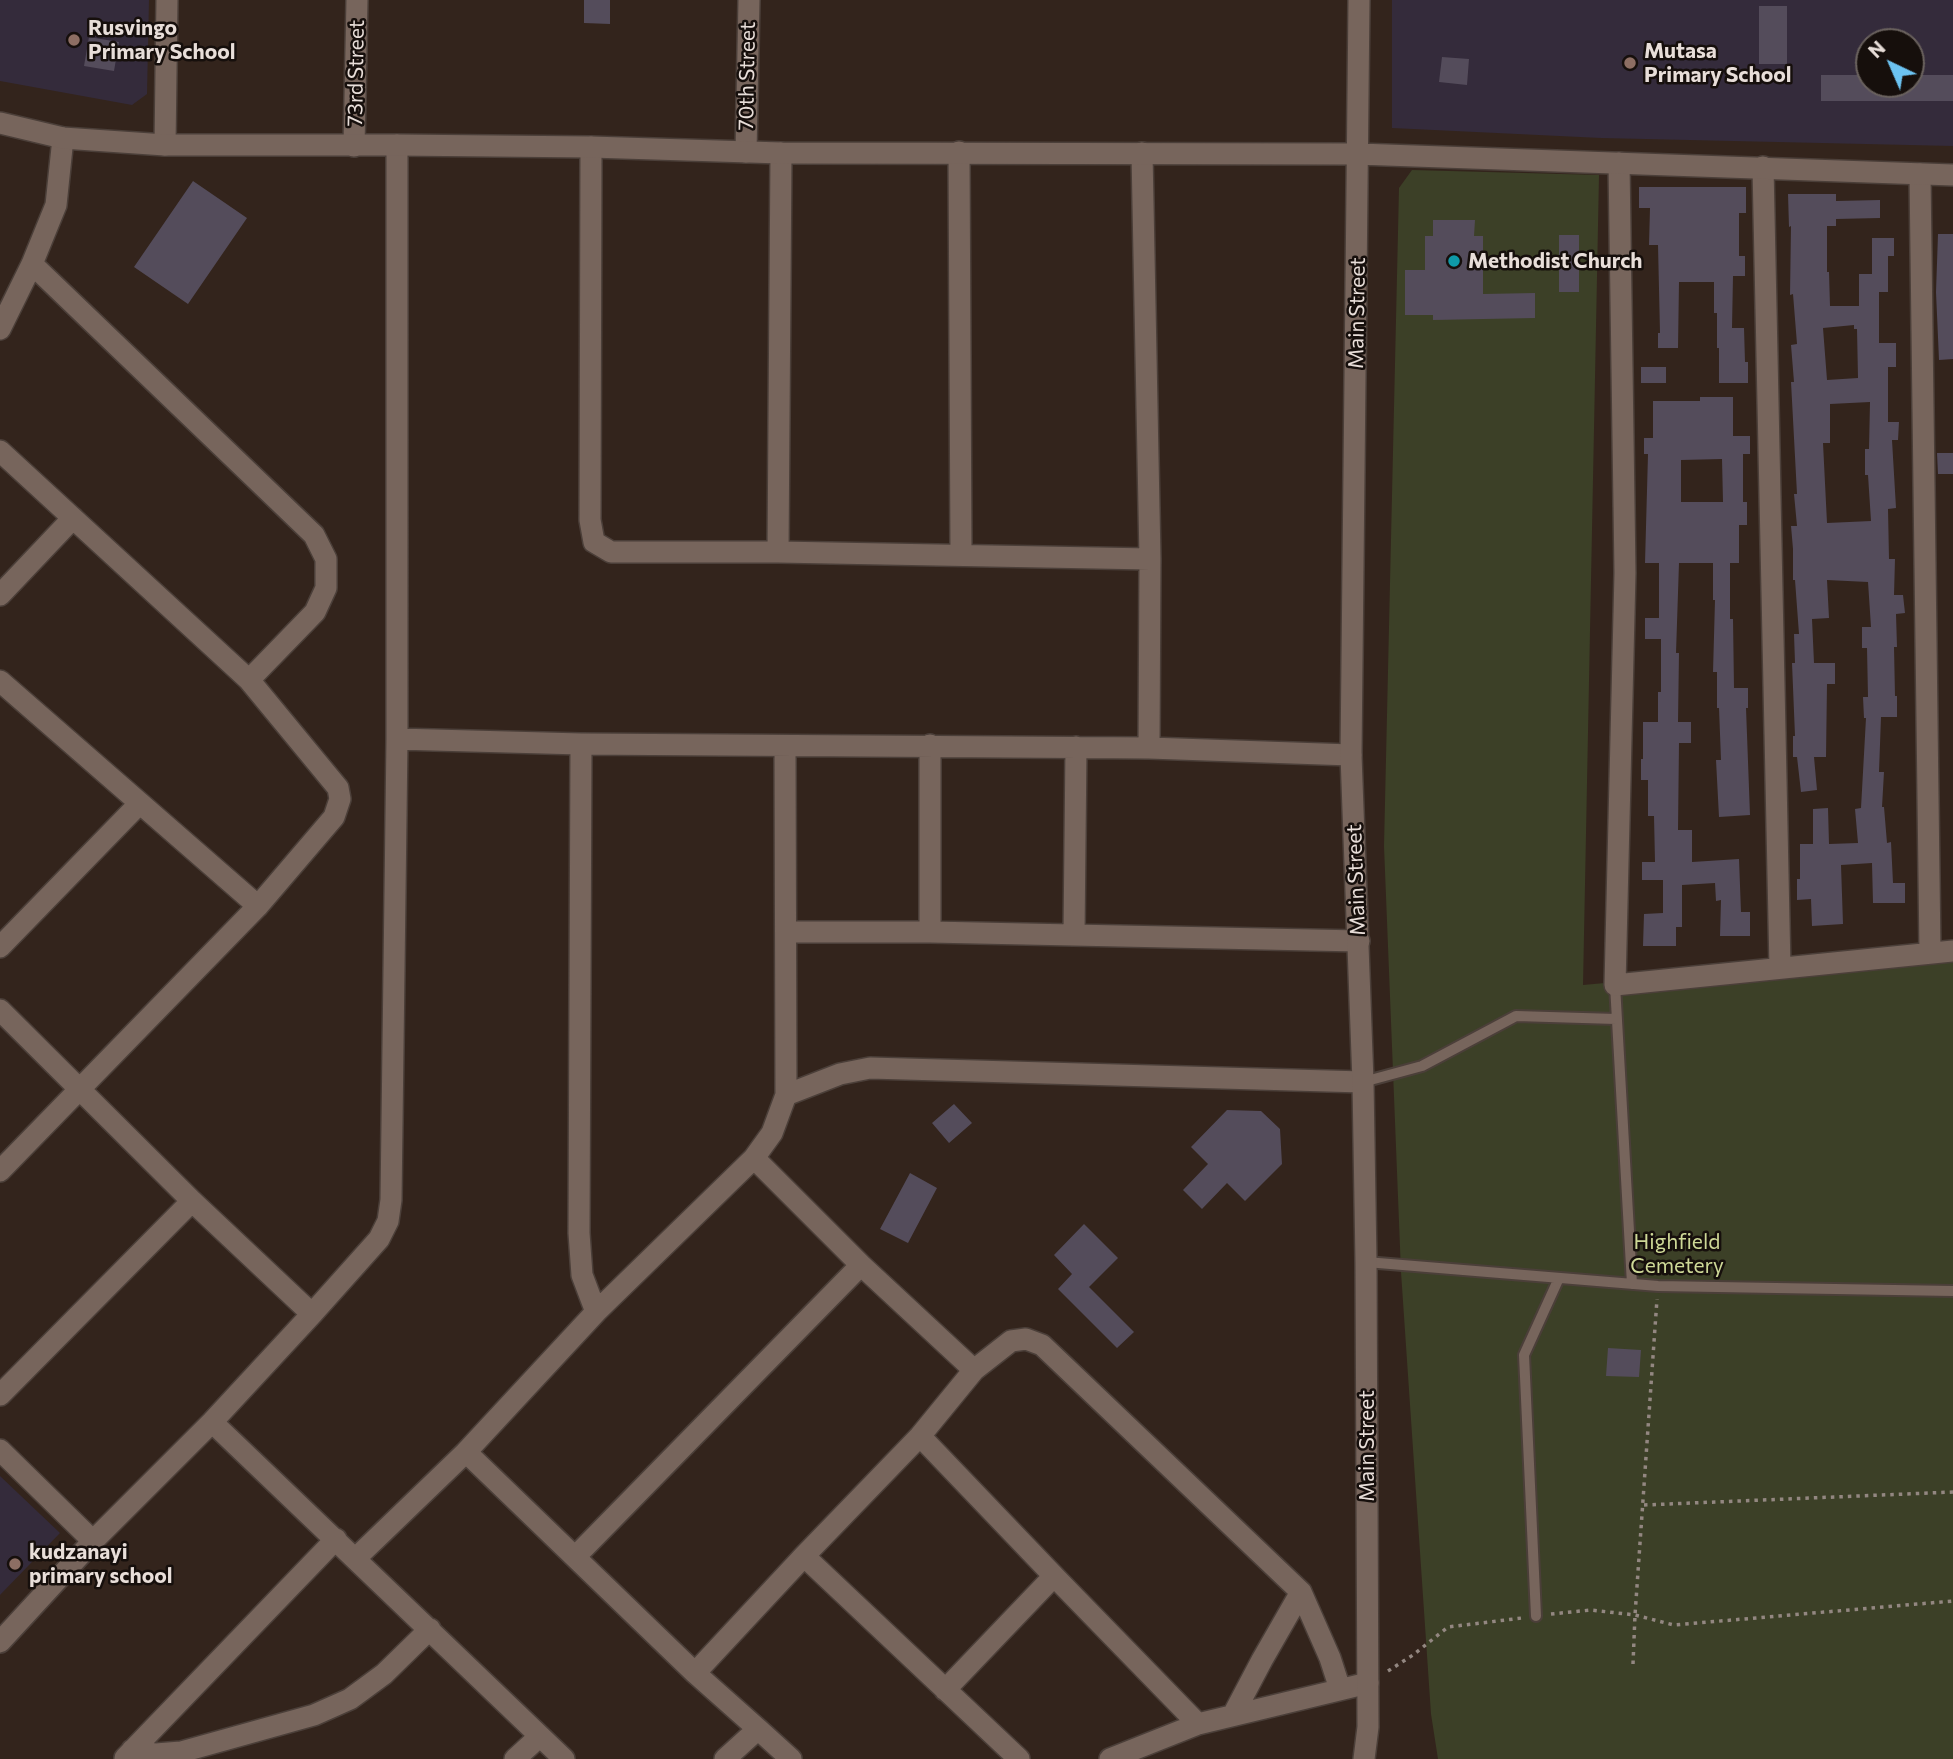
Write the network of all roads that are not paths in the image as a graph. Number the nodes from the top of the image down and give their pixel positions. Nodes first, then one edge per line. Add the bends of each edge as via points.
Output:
1 (167, 0) edge
2 (357, 0) edge
3 (749, 0) edge
4 (1359, 0) edge
5 (0, 123) edge
6 (63, 138) junction
7 (165, 145) junction
8 (397, 145) junction
9 (354, 146) junction
10 (591, 147) junction
11 (746, 152) junction
12 (959, 152) junction
13 (780, 153) junction
14 (1142, 153) junction
15 (1359, 154) junction
16 (1619, 163) junction
17 (1763, 167) junction
18 (1920, 174) junction
19 (1953, 175) edge
20 (32, 264) junction
21 (0, 330) edge
22 (0, 451) edge
23 (73, 518) junction
24 (778, 552) junction
25 (961, 555) junction
26 (1150, 559) junction
27 (0, 594) edge
28 (249, 680) junction
29 (0, 681) edge
30 (397, 739) junction
31 (581, 744) junction
32 (785, 746) junction
33 (930, 746) junction
34 (1076, 747) junction
35 (1149, 748) junction
36 (1351, 755) junction
37 (140, 803) junction
38 (257, 906) junction
39 (786, 932) junction
40 (930, 932) junction
41 (1074, 935) junction
42 (1359, 941) junction
43 (0, 947) edge
44 (1953, 951) edge
45 (1930, 953) junction
46 (1780, 968) junction
47 (1615, 985) junction
48 (0, 1010) edge
49 (1616, 1019) junction
50 (1363, 1082) junction
51 (79, 1090) junction
52 (786, 1096) junction
53 (754, 1158) junction
54 (0, 1171) edge
55 (192, 1201) junction
56 (1366, 1262) junction
57 (861, 1265) junction
58 (1559, 1278) junction
59 (1632, 1284) junction
60 (1953, 1291) edge
61 (596, 1312) junction
62 (312, 1314) junction
63 (974, 1370) junction
64 (0, 1395) edge
65 (212, 1422) junction
66 (920, 1436) junction
67 (0, 1450) edge
68 (466, 1452) junction
69 (336, 1539) junction
70 (93, 1541) junction
71 (804, 1556) junction
72 (575, 1557) junction
73 (356, 1558) junction
74 (1054, 1576) junction
75 (1301, 1592) junction
76 (1536, 1616) road end
77 (430, 1629) junction
78 (0, 1642) edge
79 (695, 1673) junction
80 (1368, 1684) junction
81 (1340, 1689) junction
82 (945, 1690) junction
83 (1233, 1715) junction
84 (1198, 1724) junction
85 (758, 1729) junction
86 (540, 1736) junction
87 (128, 1755) edge
88 (515, 1759) edge
89 (564, 1759) edge
90 (725, 1759) edge
91 (791, 1759) edge
92 (1019, 1759) edge
93 (1110, 1759) edge
94 (1364, 1759) edge

1 - 7 street
2 - 9 street, 73rd Street
3 - 11 street, 70th Street
4 - 15 street, Main Street
5 - 6 street
6 - 7 street
6 - 20 street via 55,205
7 - 9 street
8 - 9 street
8 - 10 street
8 - 30 street
10 - 11 street
10 - 24 street via 590,520 594,542 611,552
11 - 13 street
12 - 13 street
12 - 14 street
12 - 25 street
13 - 24 street
14 - 15 street
14 - 26 street
15 - 16 street
15 - 36 street, Main Street
16 - 17 street
16 - 47 street via 1625,573
17 - 18 street
17 - 46 street
18 - 19 street
18 - 45 street
20 - 21 street
20 - 28 street via 314,535 326,559 326,588 314,612
22 - 23 street
23 - 27 street
23 - 28 street
24 - 25 street
25 - 26 street
26 - 35 street
28 - 38 street via 338,788 340,799 334,817
29 - 37 street
30 - 31 street
30 - 62 street via 388,1221 379,1239
31 - 32 street
31 - 61 street via 579,1233 582,1275
32 - 33 street
32 - 39 street
33 - 34 street
33 - 40 street
34 - 35 street
34 - 41 street
35 - 36 street
36 - 42 street, Main Street
37 - 38 street
37 - 43 street
38 - 51 street
39 - 40 street
39 - 52 street
40 - 41 street
41 - 42 street
42 - 50 street, Main Street
44 - 45 street
45 - 46 street
46 - 47 street
47 - 49 lane
48 - 51 street
49 - 50 lane via 1516,1016 1422,1066
49 - 59 lane
50 - 52 street via 870,1068 840,1074
50 - 56 street, Main Street
51 - 54 street
51 - 55 street
52 - 53 street via 772,1133
53 - 57 street
53 - 61 street
55 - 62 street
55 - 64 street
56 - 58 lane
56 - 80 street, Main Street
57 - 63 street
57 - 72 street
58 - 59 lane
58 - 76 lane via 1524,1355
59 - 60 lane
61 - 68 street
62 - 65 street
63 - 66 street
63 - 75 street via 1010,1341 1026,1339 1042,1345
65 - 69 street
65 - 70 street
66 - 71 street
66 - 74 street
67 - 70 street
68 - 72 street
68 - 73 street
69 - 73 street
69 - 87 street
70 - 78 street
71 - 79 street
71 - 82 street
72 - 79 street
73 - 77 street
74 - 82 street
74 - 84 street
75 - 81 street
75 - 83 street
77 - 86 street
77 - 87 street via 384,1674 350,1699 314,1715 181,1752
79 - 85 street
80 - 81 street
80 - 94 street, Main Street
81 - 83 street
82 - 92 street
83 - 84 street
84 - 93 street
85 - 90 street
85 - 91 street
86 - 88 street
86 - 89 street

